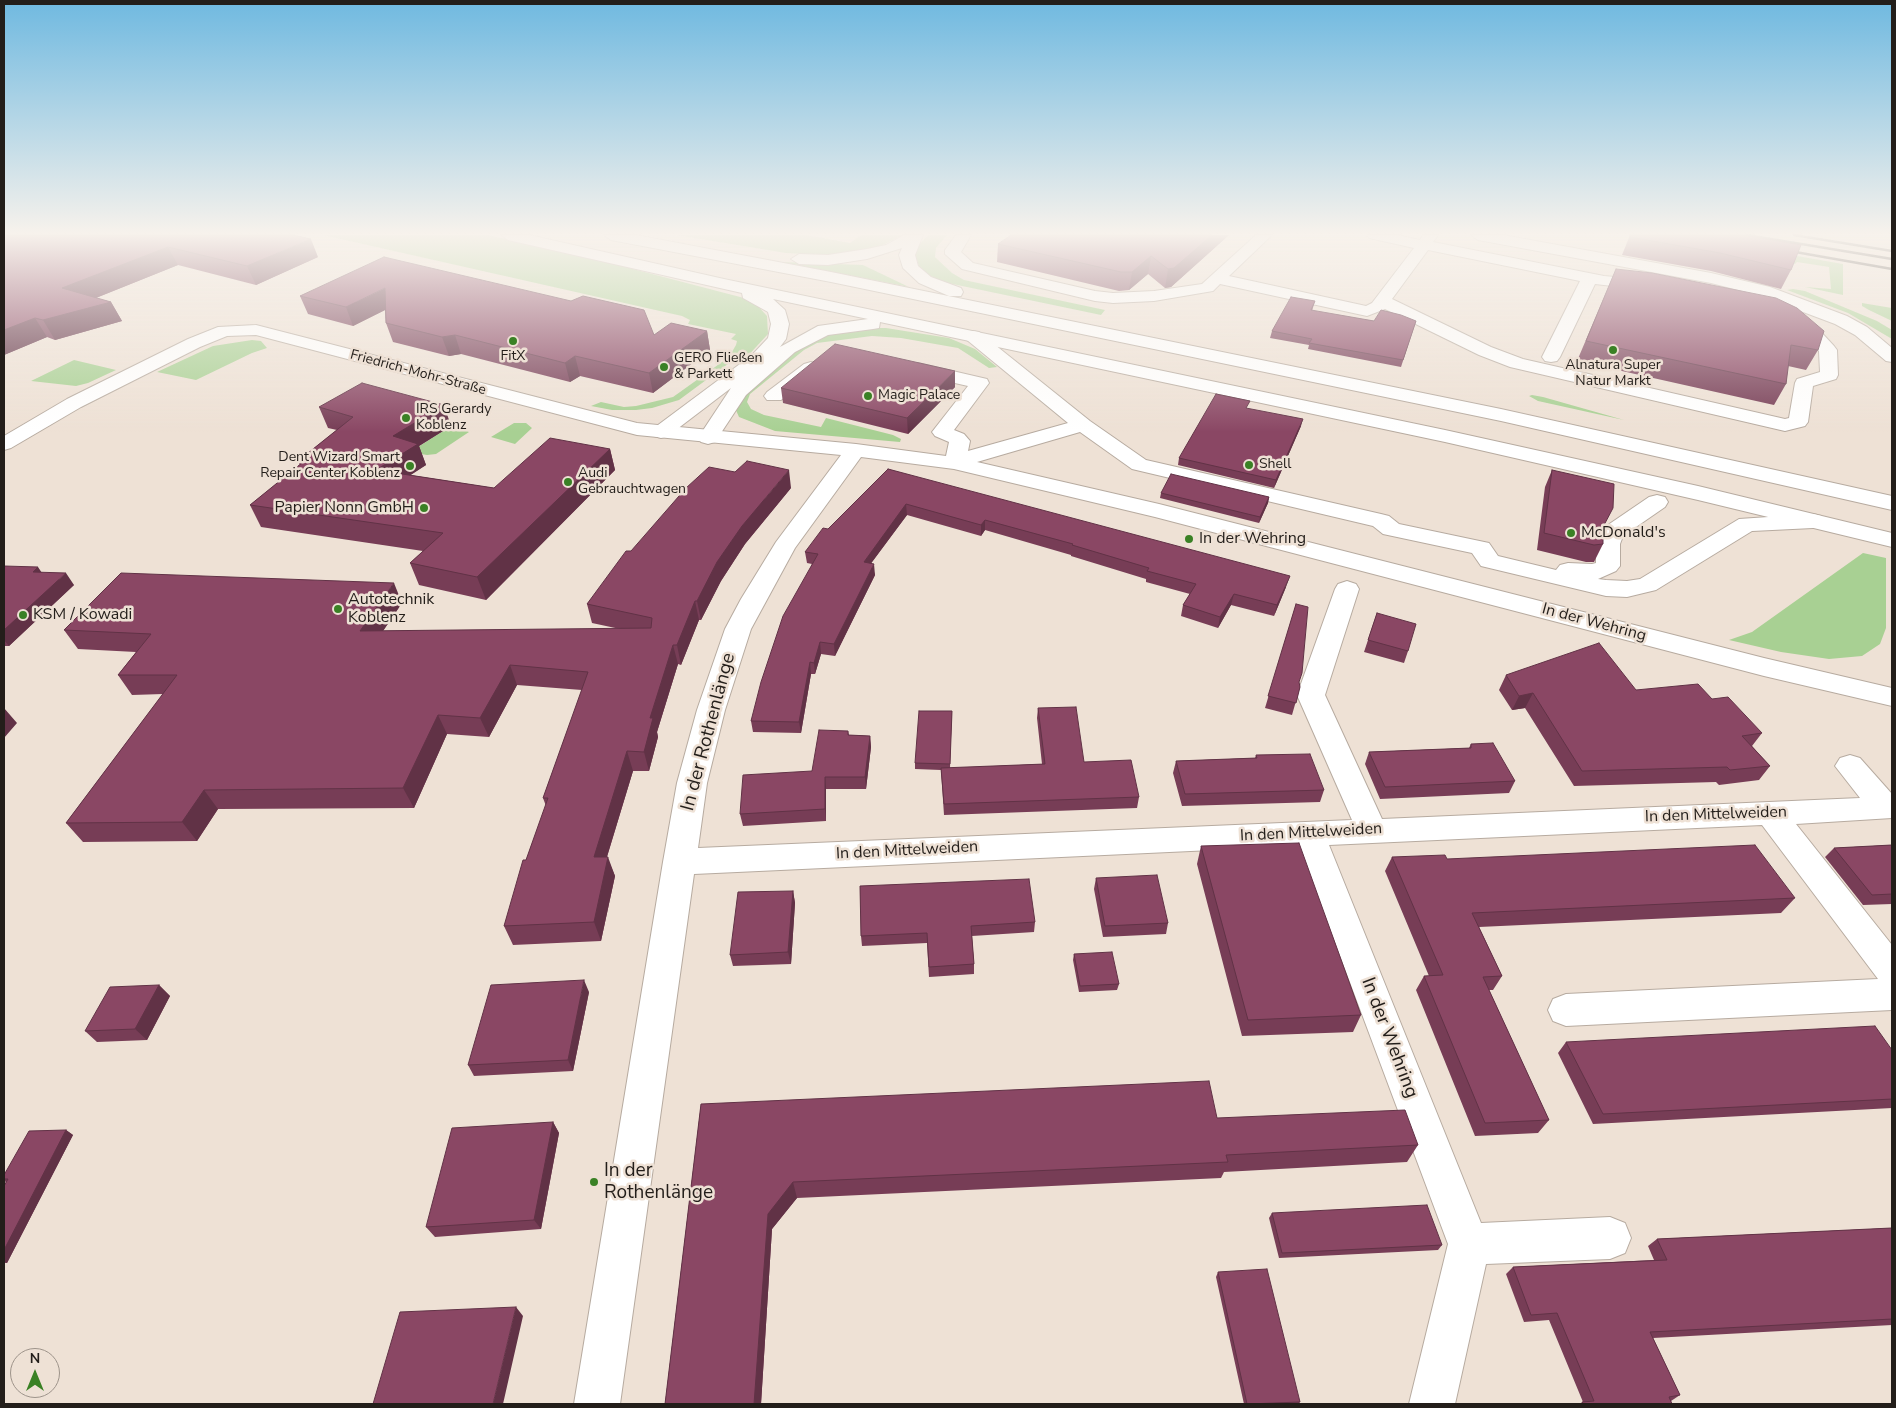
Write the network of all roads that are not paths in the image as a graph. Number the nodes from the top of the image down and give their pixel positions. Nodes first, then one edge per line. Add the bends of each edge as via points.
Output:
1 (762, 301) edge
2 (804, 301) edge
3 (859, 301) edge
4 (946, 301) edge
5 (998, 301) edge
6 (1316, 301) edge
7 (1383, 301) joint
8 (1579, 301) edge
9 (1790, 301) edge
10 (1758, 308) edge
11 (906, 322) junction
12 (1450, 334) junction
13 (973, 336) junction
14 (826, 356) edge
15 (1551, 357) junction
16 (1892, 357) edge
17 (898, 365) edge
18 (774, 396) dead end
19 (1799, 415) junction
20 (1083, 424) junction
21 (661, 432) junction
22 (708, 438) junction
23 (4, 444) edge
24 (856, 450) junction
25 (954, 462) junction
26 (1760, 471) junction
27 (1657, 502) dead end
28 (1813, 521) junction
29 (1886, 521) edge
30 (1482, 548) junction
31 (1347, 589) dead end
32 (1892, 697) edge
33 (1850, 766) dead end
34 (1770, 813) junction
35 (1372, 830) junction
36 (1309, 833) junction
37 (679, 862) junction
38 (1892, 971) edge
39 (1892, 994) edge
40 (1566, 1010) dead end
41 (1610, 1238) dead end
42 (1468, 1244) junction
43 (597, 1404) edge
44 (1432, 1404) edge

1 - 21 main road via 776,310 780,324 777,339 758,359
2 - 11 main road
3 - 29 main road via 1420,416
4 - 26 main road
5 - 26 main road via 1592,418 1666,437
6 - 7 main road via 1358,310 1373,309
7 - 12 main road
8 - 15 main road
9 - 16 main road via 1861,331
10 - 19 main road via 1796,323 1828,350 1829,375 1804,384
11 - 13 main road
11 - 22 main road via 835,328 800,340 739,391
12 - 15 main road
12 - 19 main road via 1517,362 1768,422 1791,424 1798,422
13 - 20 main road
13 - 28 main road via 1445,436
14 - 18 main road
15 - 19 main road
17 - 25 main road via 980,384 942,432 960,441
20 - 25 main road
20 - 30 main road via 1139,465
21 - 22 main road, Friedrich-Mohr-Straße
21 - 23 main road, Friedrich-Mohr-Straße via 596,420 256,330 240,330 224,331 185,348 74,403
22 - 24 main road, Friedrich-Mohr-Straße
24 - 25 main road, In der Wehring
24 - 37 main road, In der Rothenlänge via 784,547 738,629 711,710 692,783
25 - 32 main road, In der Wehring
26 - 29 main road
27 - 30 main road via 1613,532 1608,544 1608,566 1596,572 1571,571
28 - 29 main road
28 - 30 main road via 1747,524 1647,585 1627,589 1606,588 1488,561
31 - 35 main road via 1311,695
33 - 34 main road, In den Mittelweiden via 1887,808
34 - 35 main road, In den Mittelweiden
34 - 38 main road
35 - 36 main road, In den Mittelweiden
36 - 37 main road, In den Mittelweiden
36 - 42 main road, In der Wehring
37 - 43 main road, In der Rothenlänge
39 - 40 main road
41 - 42 main road
42 - 44 main road

